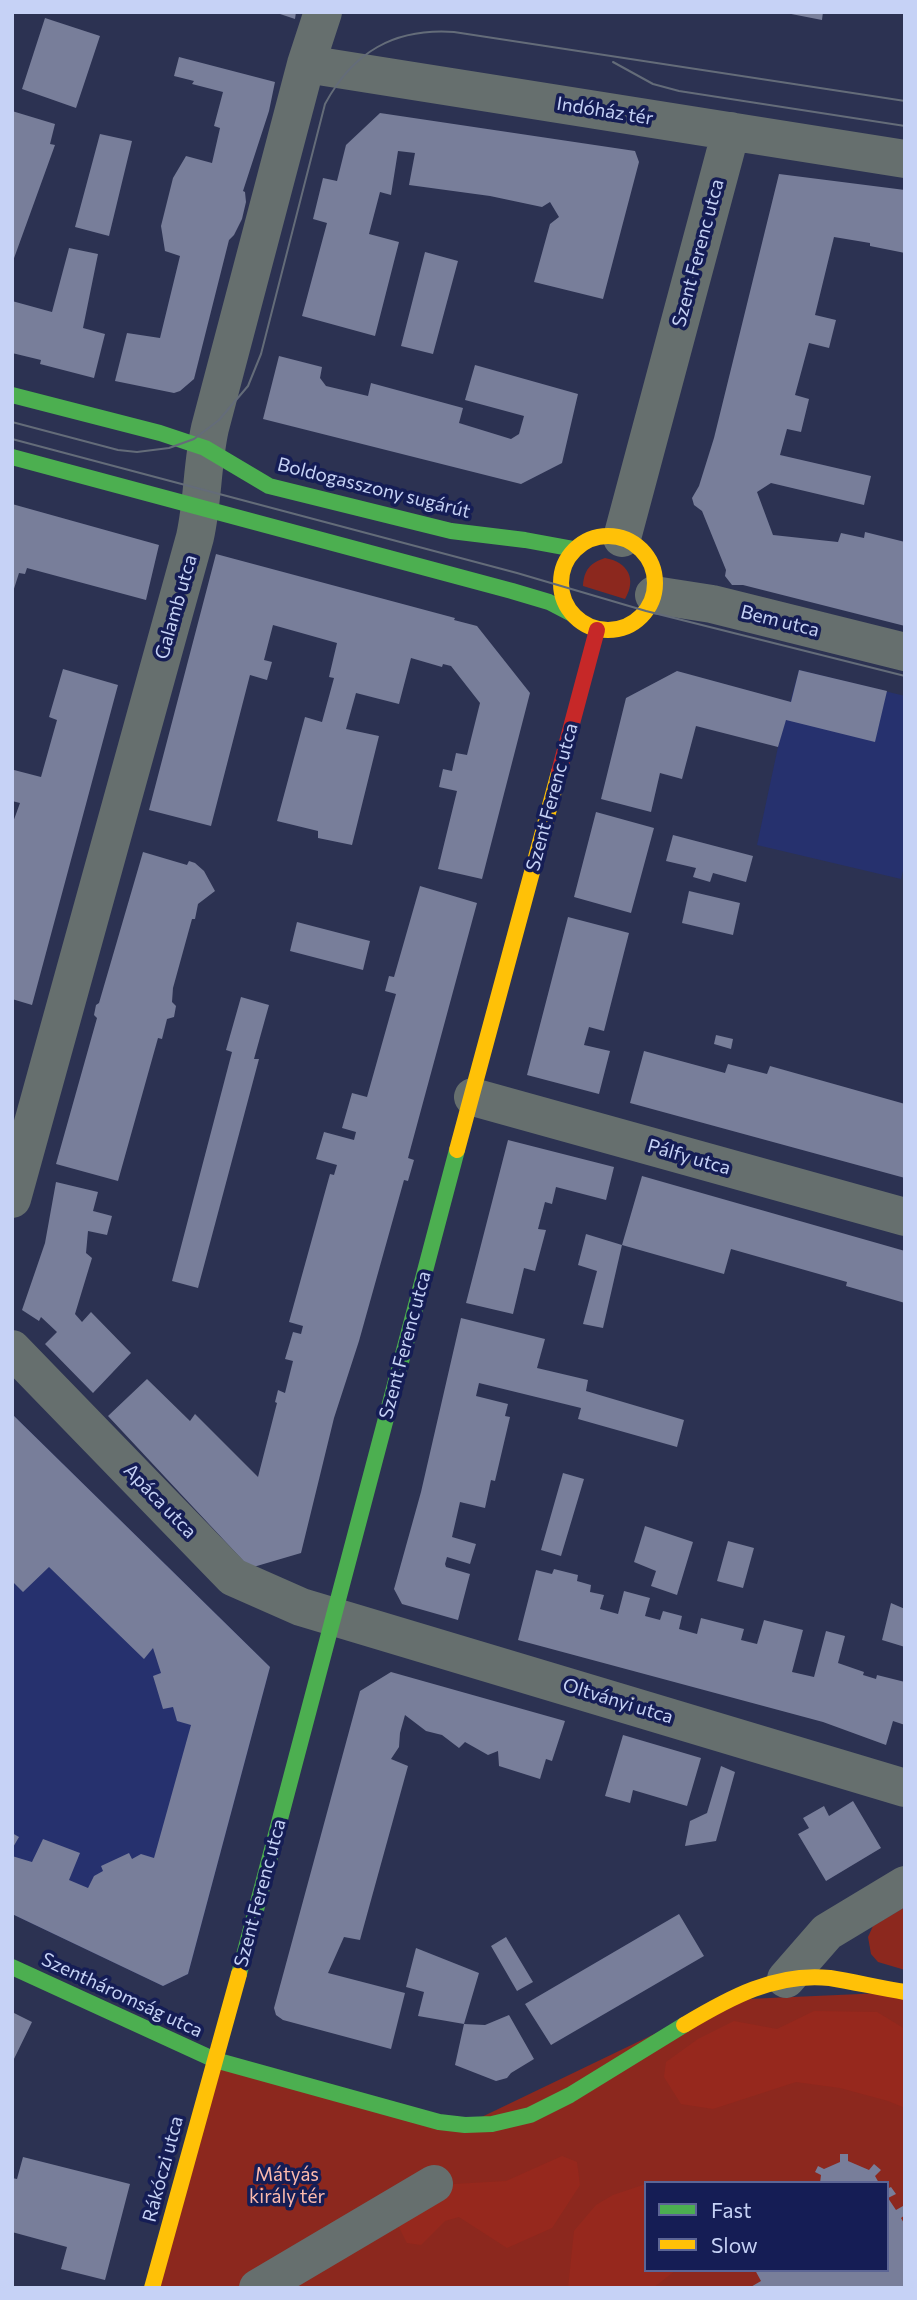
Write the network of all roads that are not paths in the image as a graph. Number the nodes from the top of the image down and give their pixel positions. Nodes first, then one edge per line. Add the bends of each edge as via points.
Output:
1 (324, 12) edge
2 (306, 64) junction
3 (731, 131) junction
4 (905, 159) edge
5 (12, 395) edge
6 (205, 448) junction
7 (12, 457) edge
8 (202, 507) junction
9 (622, 538) junction
10 (574, 550) junction
11 (654, 595) junction
12 (572, 614) junction
13 (597, 630) junction
14 (905, 652) edge
15 (473, 1097) junction
16 (12, 1199) edge
17 (905, 1217) edge
18 (12, 1349) edge
19 (332, 1616) junction
20 (905, 1788) edge
21 (905, 1885) edge
22 (12, 1967) edge
23 (786, 1979) junction
24 (905, 1992) edge
25 (215, 2060) junction
26 (434, 2184) dead end
27 (152, 2288) edge
28 (258, 2288) edge

1 - 2 street, Galamb utca
2 - 3 street, Indóház tér
2 - 6 street, Galamb utca
3 - 4 street, Indóház tér
3 - 9 street, Szent Ferenc utca
5 - 6 street, Boldogasszony sugárút
6 - 8 street, Galamb utca
6 - 10 street, Boldogasszony sugárút via 269,486 451,531
7 - 8 street
8 - 12 street via 512,591
8 - 16 street, Galamb utca
9 - 10 street via 596,537
9 - 11 street via 635,544 653,566
10 - 12 street via 561,578 562,597
11 - 13 street via 636,622 623,629
11 - 14 street, Bem utca via 712,604
12 - 13 street
13 - 15 street, Szent Ferenc utca
15 - 17 street, Pálfy utca
15 - 19 street, Szent Ferenc utca
18 - 19 street, Apáca utca via 233,1577
19 - 20 street, Oltványi utca
19 - 25 street, Szent Ferenc utca
21 - 23 street via 827,1933
22 - 25 street, Szentháromság utca
23 - 24 street via 828,1978
23 - 25 street via 725,2000 530,2115 492,2124 439,2122
25 - 27 street, Rákóczi utca
26 - 28 street

